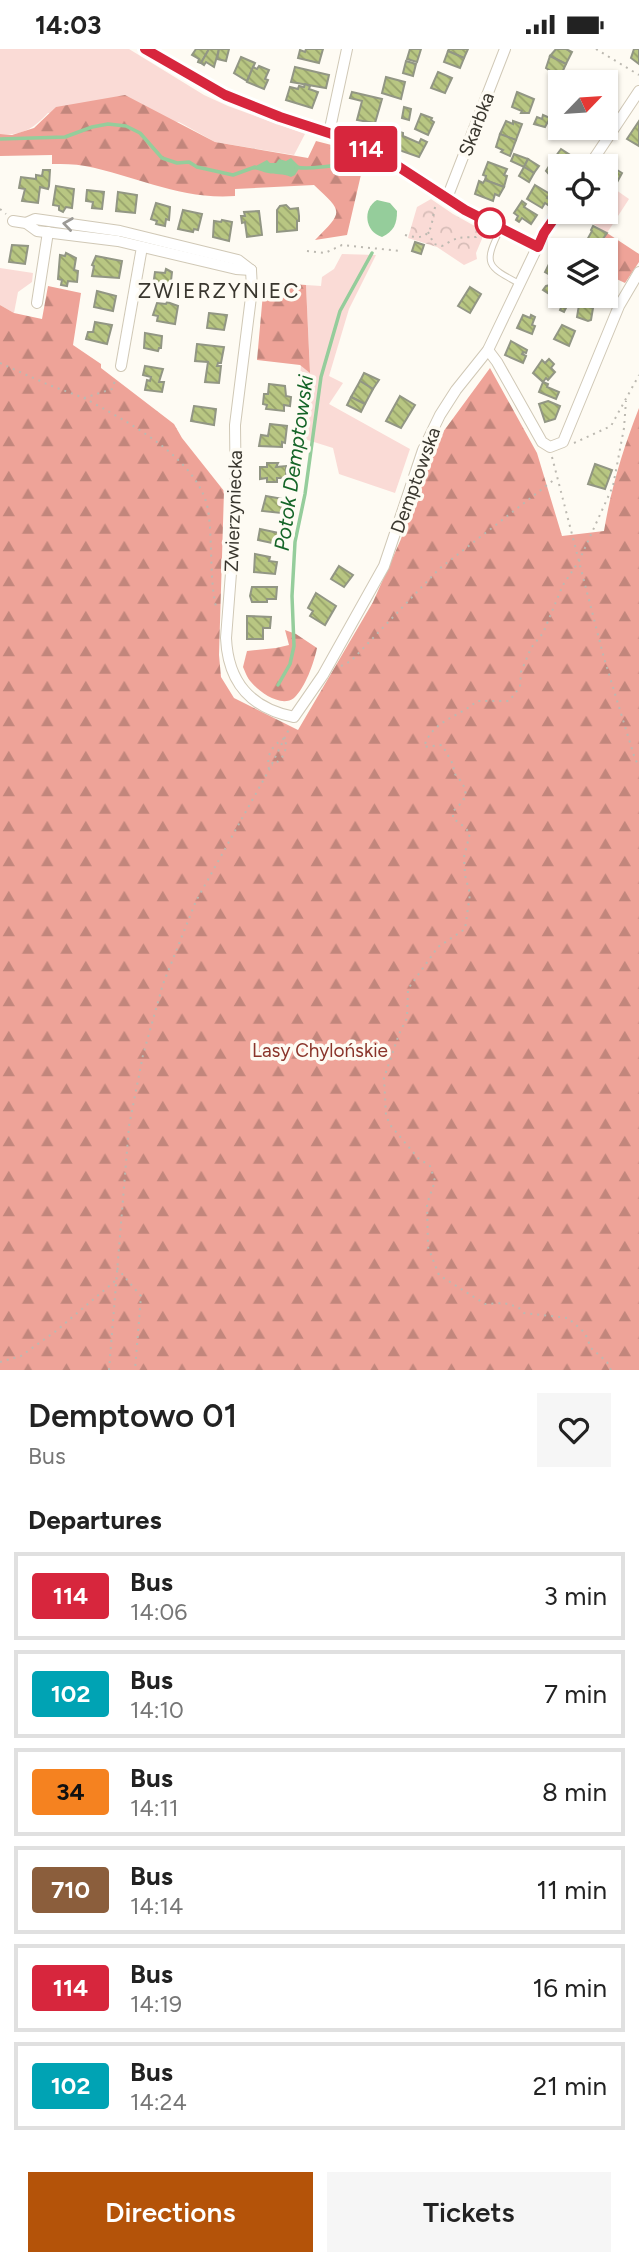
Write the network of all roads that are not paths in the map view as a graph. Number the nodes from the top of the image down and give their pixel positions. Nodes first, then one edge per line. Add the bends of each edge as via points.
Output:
1 (145, 49) edge
2 (346, 49) edge
3 (505, 49) edge
4 (639, 91) edge
5 (329, 133) junction
6 (597, 154) edge
7 (442, 199) junction
8 (13, 222) dead end
9 (26, 223) junction
10 (550, 224) edge
11 (501, 229) junction
12 (48, 232) junction
13 (142, 247) junction
14 (541, 248) junction
15 (251, 270) junction
16 (639, 272) edge
17 (521, 284) junction
18 (37, 303) dead end
19 (488, 350) junction
20 (121, 366) road end
21 (294, 717) joint

1 - 5 street via 210,88
2 - 5 street
3 - 7 street, Skarbka
4 - 6 street
5 - 7 street via 379,154
7 - 11 street
8 - 9 street
9 - 12 street
15 -> 9 street via 238,260 120,231 36,219
10 - 14 street, Demptowska
11 - 14 street
11 - 17 lane via 490,261
12 - 13 street
12 - 18 street
13 - 15 street
13 - 20 street
14 - 17 street, Demptowska
15 - 21 street, Zwierzyniecka via 235,425 236,508 226,654 244,691 279,714
16 - 19 street via 619,306 563,442 550,447 542,442
17 - 19 street, Demptowska
19 - 21 street, Demptowska via 440,415 423,450 384,566

